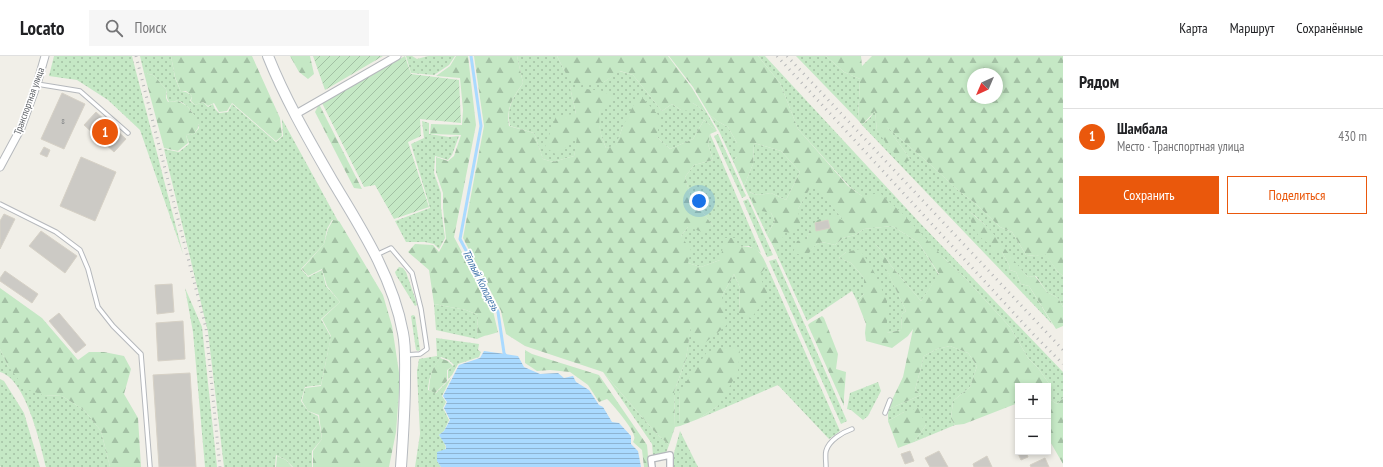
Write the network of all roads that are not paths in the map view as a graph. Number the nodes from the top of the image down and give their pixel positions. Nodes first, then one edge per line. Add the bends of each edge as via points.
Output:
1 (44, 56) edge
2 (268, 56) edge
3 (397, 56) edge
4 (37, 84) junction
5 (296, 114) junction
6 (128, 133) dead end
7 (0, 167) edge
8 (0, 204) edge
9 (376, 255) junction
10 (404, 356) junction
11 (890, 400) dead end
12 (885, 413) dead end
13 (852, 428) dead end
14 (150, 467) edge
15 (401, 467) edge
16 (652, 467) edge
17 (670, 467) edge
18 (826, 467) edge

1 - 4 street, Транспортная улица
2 - 5 main road
3 - 5 street
4 - 6 lane via 80,90
4 - 7 street, Транспортная улица via 21,128
5 - 9 main road
8 - 14 lane via 56,232 80,250 88,268 98,307 141,354
9 - 10 main road via 396,304 403,335
9 - 10 lane via 391,248 412,273 422,309 427,349 420,354
10 - 15 main road via 405,417
11 - 12 lane
13 - 18 lane via 842,432 826,450
16 - 17 street via 651,459 670,455

